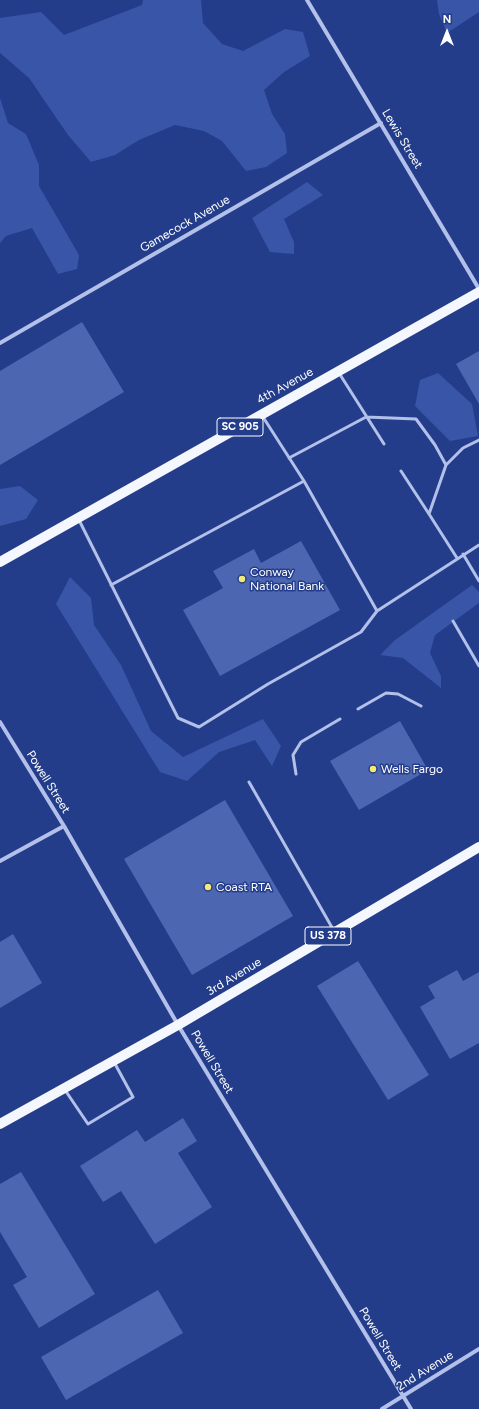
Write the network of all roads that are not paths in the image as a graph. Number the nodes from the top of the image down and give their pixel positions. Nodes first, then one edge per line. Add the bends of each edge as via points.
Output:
1 (307, 0) edge
2 (381, 123) junction
3 (479, 290) edge
4 (0, 343) edge
5 (338, 372) junction
6 (261, 415) junction
7 (366, 417) junction
8 (479, 440) edge
9 (384, 444) dead end
10 (289, 458) junction
11 (446, 465) junction
12 (401, 471) dead end
13 (304, 481) junction
14 (429, 514) junction
15 (78, 518) junction
16 (479, 545) edge
17 (463, 554) junction
18 (458, 558) junction
19 (0, 562) edge
20 (479, 581) edge
21 (111, 586) junction
22 (377, 611) junction
23 (453, 621) dead end
24 (479, 666) edge
25 (421, 706) dead end
26 (358, 709) dead end
27 (340, 719) dead end
28 (0, 722) edge
29 (296, 774) dead end
30 (249, 782) dead end
31 (64, 826) junction
32 (479, 847) edge
33 (0, 861) edge
34 (334, 932) junction
35 (178, 1025) junction
36 (113, 1061) junction
37 (64, 1088) junction
38 (0, 1124) edge
39 (479, 1349) edge
40 (403, 1396) junction
41 (382, 1409) edge
42 (411, 1409) edge

1 - 2 street, Lewis Street
2 - 3 street, Lewis Street
2 - 4 street, Gamecock Avenue
3 - 5 main road, 4th Avenue / SC 905
5 - 6 main road, 4th Avenue / SC 905
5 - 7 lane
6 - 10 lane
6 - 15 main road, 4th Avenue / SC 905
7 - 9 lane
7 - 10 lane
7 - 11 lane via 416,419
8 - 11 lane via 463,448
10 - 13 lane
11 - 14 lane
12 - 14 lane
13 - 21 lane
13 - 22 lane
14 - 18 lane
15 - 19 main road, 4th Avenue / SC 905
15 - 21 lane
16 - 17 lane
17 - 18 lane
17 - 20 lane
18 - 22 lane
21 - 22 lane via 178,718 199,727 360,632
23 - 24 lane
25 - 26 lane via 398,694 386,693
27 - 29 lane via 301,742 293,755
28 - 31 street, Powell Street
30 - 34 lane
31 - 33 street
31 - 35 street, Powell Street
32 - 34 main road, 3rd Avenue / US 378
34 - 35 main road, 3rd Avenue / US 378
35 - 36 main road, 3rd Avenue / US 378
35 - 40 street, Powell Street
36 - 37 main road, 3rd Avenue / US 378
36 - 37 lane via 132,1097 88,1124
37 - 38 main road, 3rd Avenue / US 378
39 - 40 street, 2nd Avenue
40 - 41 street, 2nd Avenue
40 - 42 street, Powell Street

